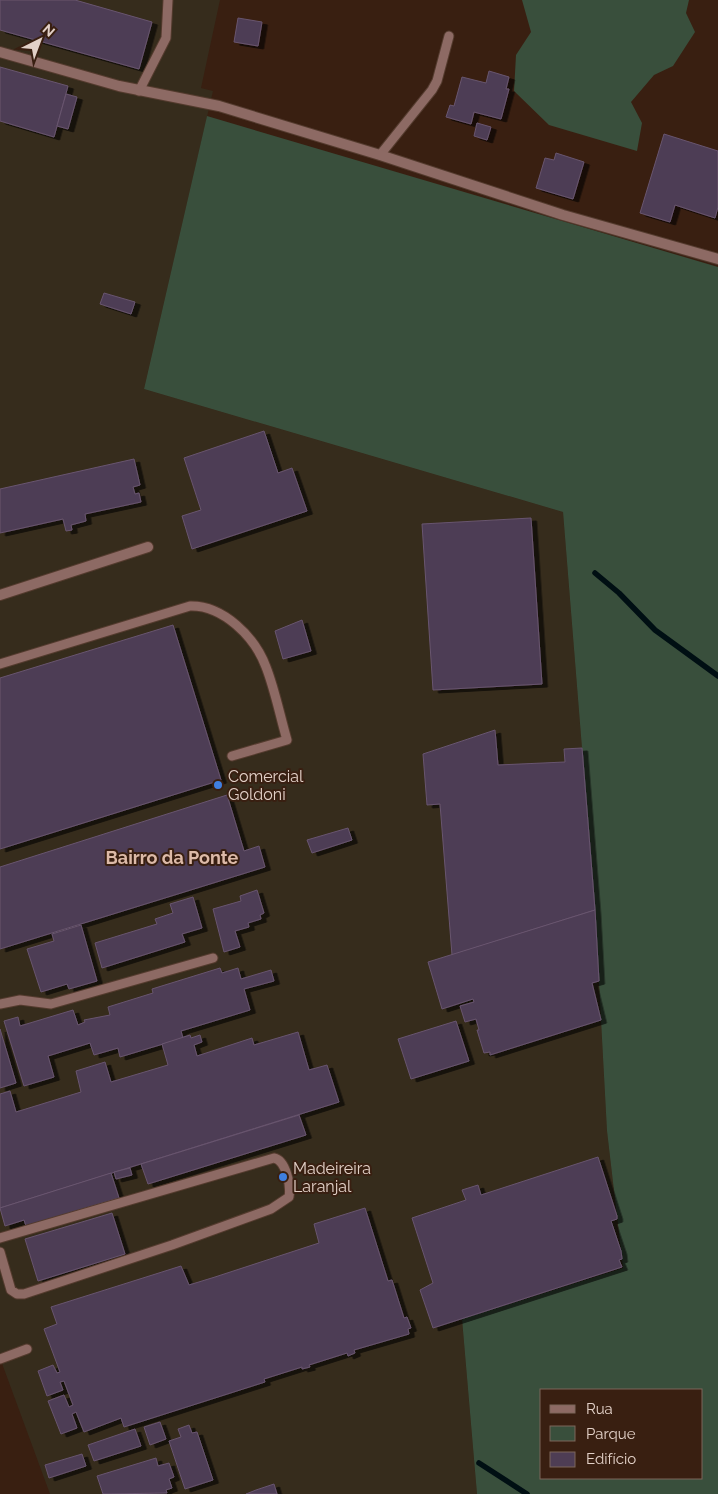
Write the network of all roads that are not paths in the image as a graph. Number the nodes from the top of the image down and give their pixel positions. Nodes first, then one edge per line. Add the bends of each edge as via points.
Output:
1 (168, 0) edge
2 (449, 36) dead end
3 (0, 52) edge
4 (139, 90) junction
5 (380, 155) junction
6 (718, 259) edge
7 (148, 547) dead end
8 (0, 595) edge
9 (0, 664) edge
10 (232, 756) dead end
11 (213, 958) dead end
12 (0, 1004) edge
13 (0, 1238) edge
14 (0, 1252) edge
15 (27, 1349) dead end
16 (0, 1359) edge

1 - 4 lane via 166,38
2 - 5 lane via 432,90
3 - 4 street
4 - 5 street via 219,106
5 - 6 street via 563,215
7 - 8 street
9 - 10 lane via 190,606 202,605 216,610 240,629 266,665 287,740
11 - 12 lane via 51,1004 20,1000
13 - 14 lane via 274,1158 283,1163 290,1192 289,1197 271,1209 24,1294 11,1290
15 - 16 lane

